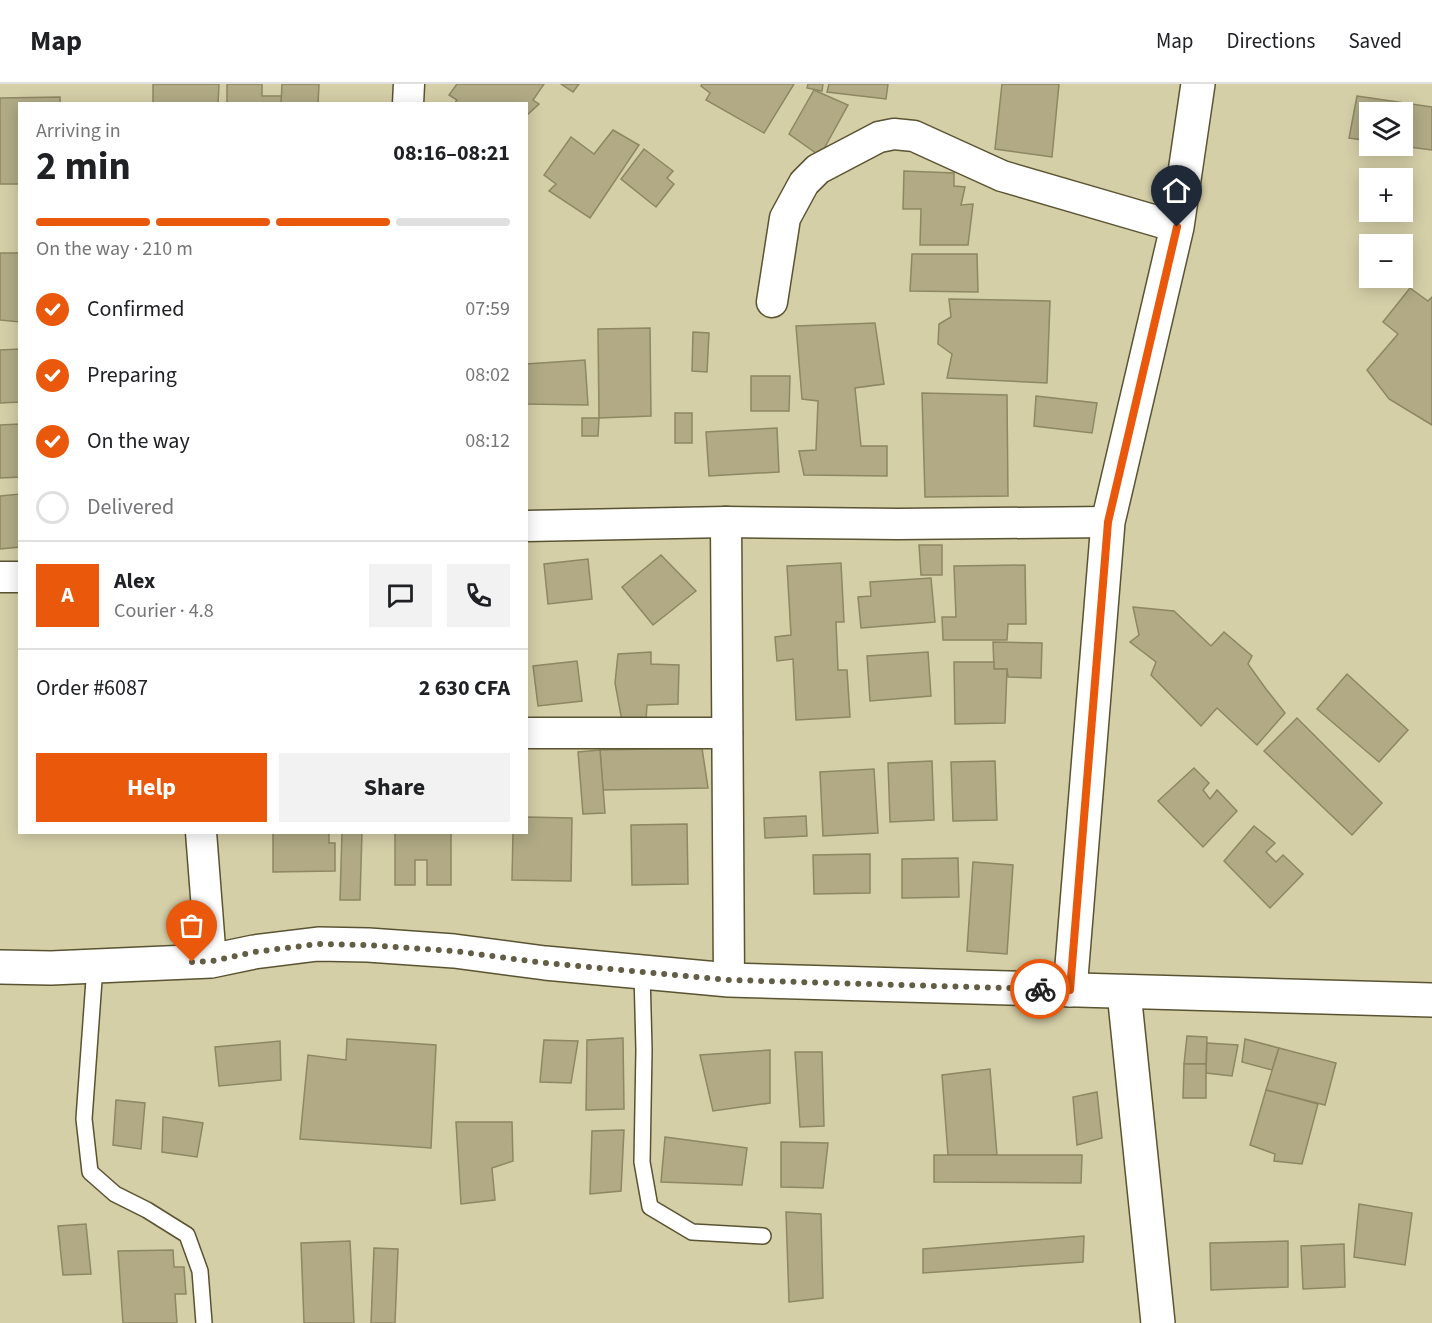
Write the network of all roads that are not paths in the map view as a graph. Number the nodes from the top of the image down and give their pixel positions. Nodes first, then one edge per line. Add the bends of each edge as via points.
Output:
1 (409, 84) edge
2 (1198, 84) edge
3 (408, 102) edge
4 (1177, 227) junction
5 (772, 302) dead end
6 (726, 522) junction
7 (1108, 522) junction
8 (528, 526) edge
9 (0, 577) edge
10 (18, 577) edge
11 (528, 733) edge
12 (727, 733) junction
13 (201, 834) edge
14 (212, 961) junction
15 (95, 966) junction
16 (0, 967) edge
17 (642, 972) junction
18 (729, 980) junction
19 (1070, 990) junction
20 (1124, 992) junction
21 (1432, 1000) edge
22 (763, 1236) dead end
23 (204, 1323) edge
24 (1158, 1323) edge

1 - 3 street
2 - 4 street
4 - 5 street via 1002,176 914,136 894,134 879,137 818,169 804,183 785,218
4 - 7 street
6 - 7 street
6 - 8 street
6 - 12 street
7 - 19 street
9 - 10 street
11 - 12 street
12 - 18 street
13 - 14 street
14 - 15 street
14 - 17 street via 318,944 368,945
15 - 16 street
15 - 23 lane via 84,1119 90,1172 115,1194 186,1235 200,1271
17 - 18 street
17 - 22 lane via 642,1162 650,1206 692,1232
18 - 19 street
19 - 20 street
20 - 21 street
20 - 24 street

